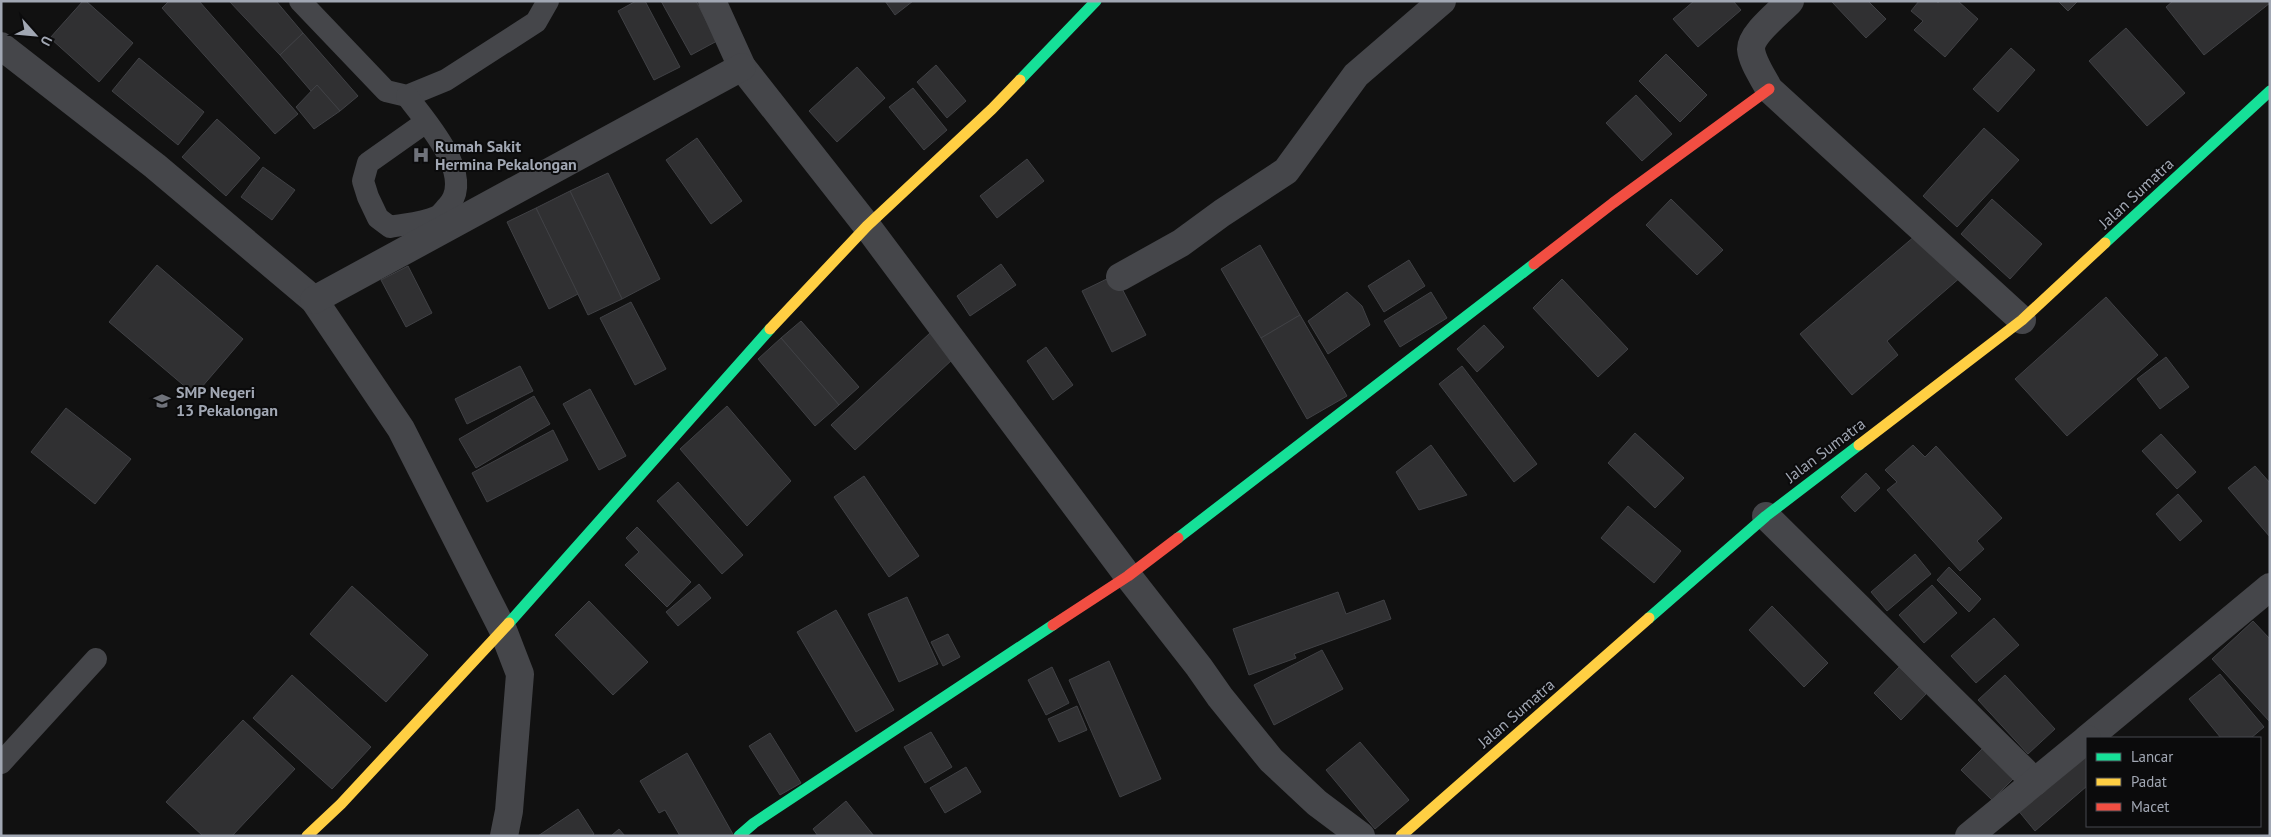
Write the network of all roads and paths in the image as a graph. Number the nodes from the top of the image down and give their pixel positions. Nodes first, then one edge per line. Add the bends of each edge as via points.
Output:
1 (300, 1) edge
2 (548, 1) edge
3 (712, 1) edge
4 (1096, 1) edge
5 (1442, 1) edge
6 (1777, 6) edge
7 (1, 46) edge
8 (742, 68) junction
9 (1769, 89) junction
10 (2270, 91) edge
11 (406, 96) junction
12 (426, 122) junction
13 (867, 226) junction
14 (1120, 276) dead end
15 (314, 300) junction
16 (2022, 320) junction
17 (1766, 516) junction
18 (1128, 576) junction
19 (2270, 587) edge
20 (503, 630) junction
21 (96, 659) dead end
22 (2089, 737) edge
23 (2086, 740) edge
24 (1, 763) edge
25 (2035, 782) junction
26 (1988, 830) edge
27 (307, 836) edge
28 (504, 836) edge
29 (739, 836) edge
30 (1361, 836) edge
31 (1401, 836) edge

1 - 11 lane via 386,91
2 - 11 lane via 536,22 446,80
3 - 8 street
4 - 13 street via 992,109
5 - 14 street via 1356,75 1286,171 1182,243
6 - 9 street via 1751,49
7 - 15 street via 155,166
8 - 13 street
8 - 15 street
9 - 16 street
9 - 18 street via 1613,203
10 - 16 street, Jalan Sumatra
11 - 12 lane
12 - 12 lane via 449,155 457,184 452,202 438,217 390,227 378,218 368,197 363,181 368,163
13 - 18 street
13 - 20 street via 772,327
15 - 20 street via 401,429
16 - 17 street, Jalan Sumatra
17 - 25 street
17 - 31 street, Jalan Sumatra
18 - 29 street
18 - 30 street via 1271,760 1317,803
19 - 22 street
20 - 27 street via 341,804
20 - 28 street via 520,674 509,811
21 - 24 lane
23 - 25 street
25 - 26 street

